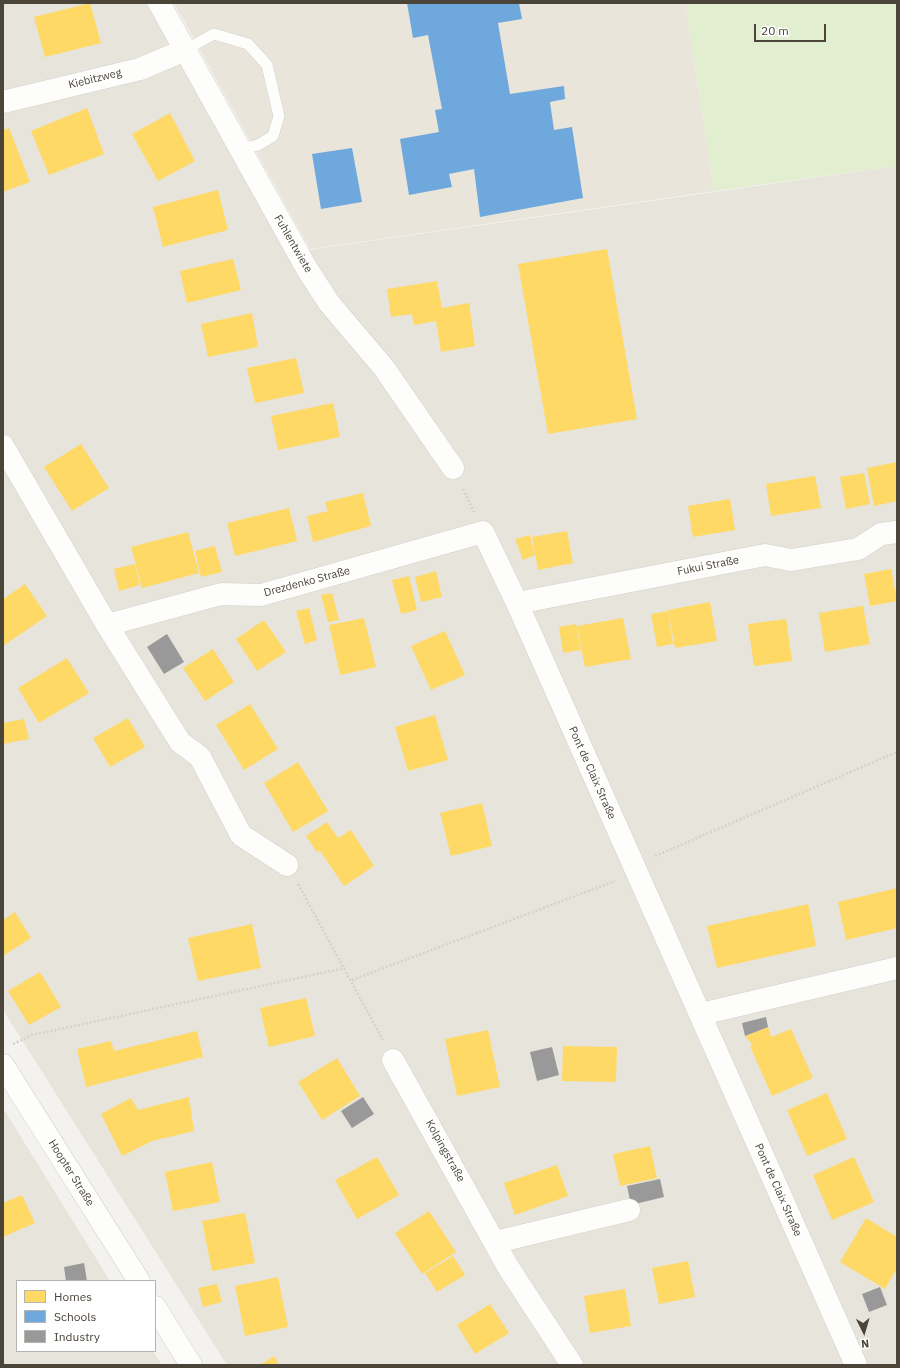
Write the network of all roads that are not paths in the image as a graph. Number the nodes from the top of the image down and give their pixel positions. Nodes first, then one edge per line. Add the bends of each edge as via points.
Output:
1 (159, 3) edge
2 (185, 50) junction
3 (3, 102) edge
4 (240, 149) junction
5 (3, 446) edge
6 (453, 468) road end
7 (483, 532) joint
8 (897, 532) edge
9 (517, 603) junction
10 (107, 625) junction
11 (287, 865) road end
12 (897, 968) edge
13 (701, 1014) junction
14 (7, 1055) edge
15 (394, 1060) road end
16 (629, 1210) dead end
17 (496, 1242) junction
18 (138, 1280) edge
19 (156, 1309) edge
20 (192, 1365) edge
21 (572, 1365) edge
22 (856, 1365) edge

1 - 2 street, Fuhlentwiete
2 - 3 street, Kiebitzweg via 140,68
2 - 4 street, Fuhlentwiete
2 - 4 lane via 214,34 248,44 267,65 279,116 273,136 258,145
4 - 6 street, Fuhlentwiete via 324,296 384,368
5 - 10 street
7 - 9 street, Pont de Claix Straße
7 - 10 street, Drezdenko Straße via 261,595 222,594
8 - 9 street, Fukui Straße via 881,534 858,549 791,560 765,555
9 - 13 street, Pont de Claix Straße
10 - 11 street via 180,742 200,757 241,835
12 - 13 street
13 - 22 street, Pont de Claix Straße
14 - 18 street, Hoopter Straße
15 - 17 street, Kolpingstraße
16 - 17 street
17 - 21 street, Kolpingstraße via 508,1267
19 - 20 street

